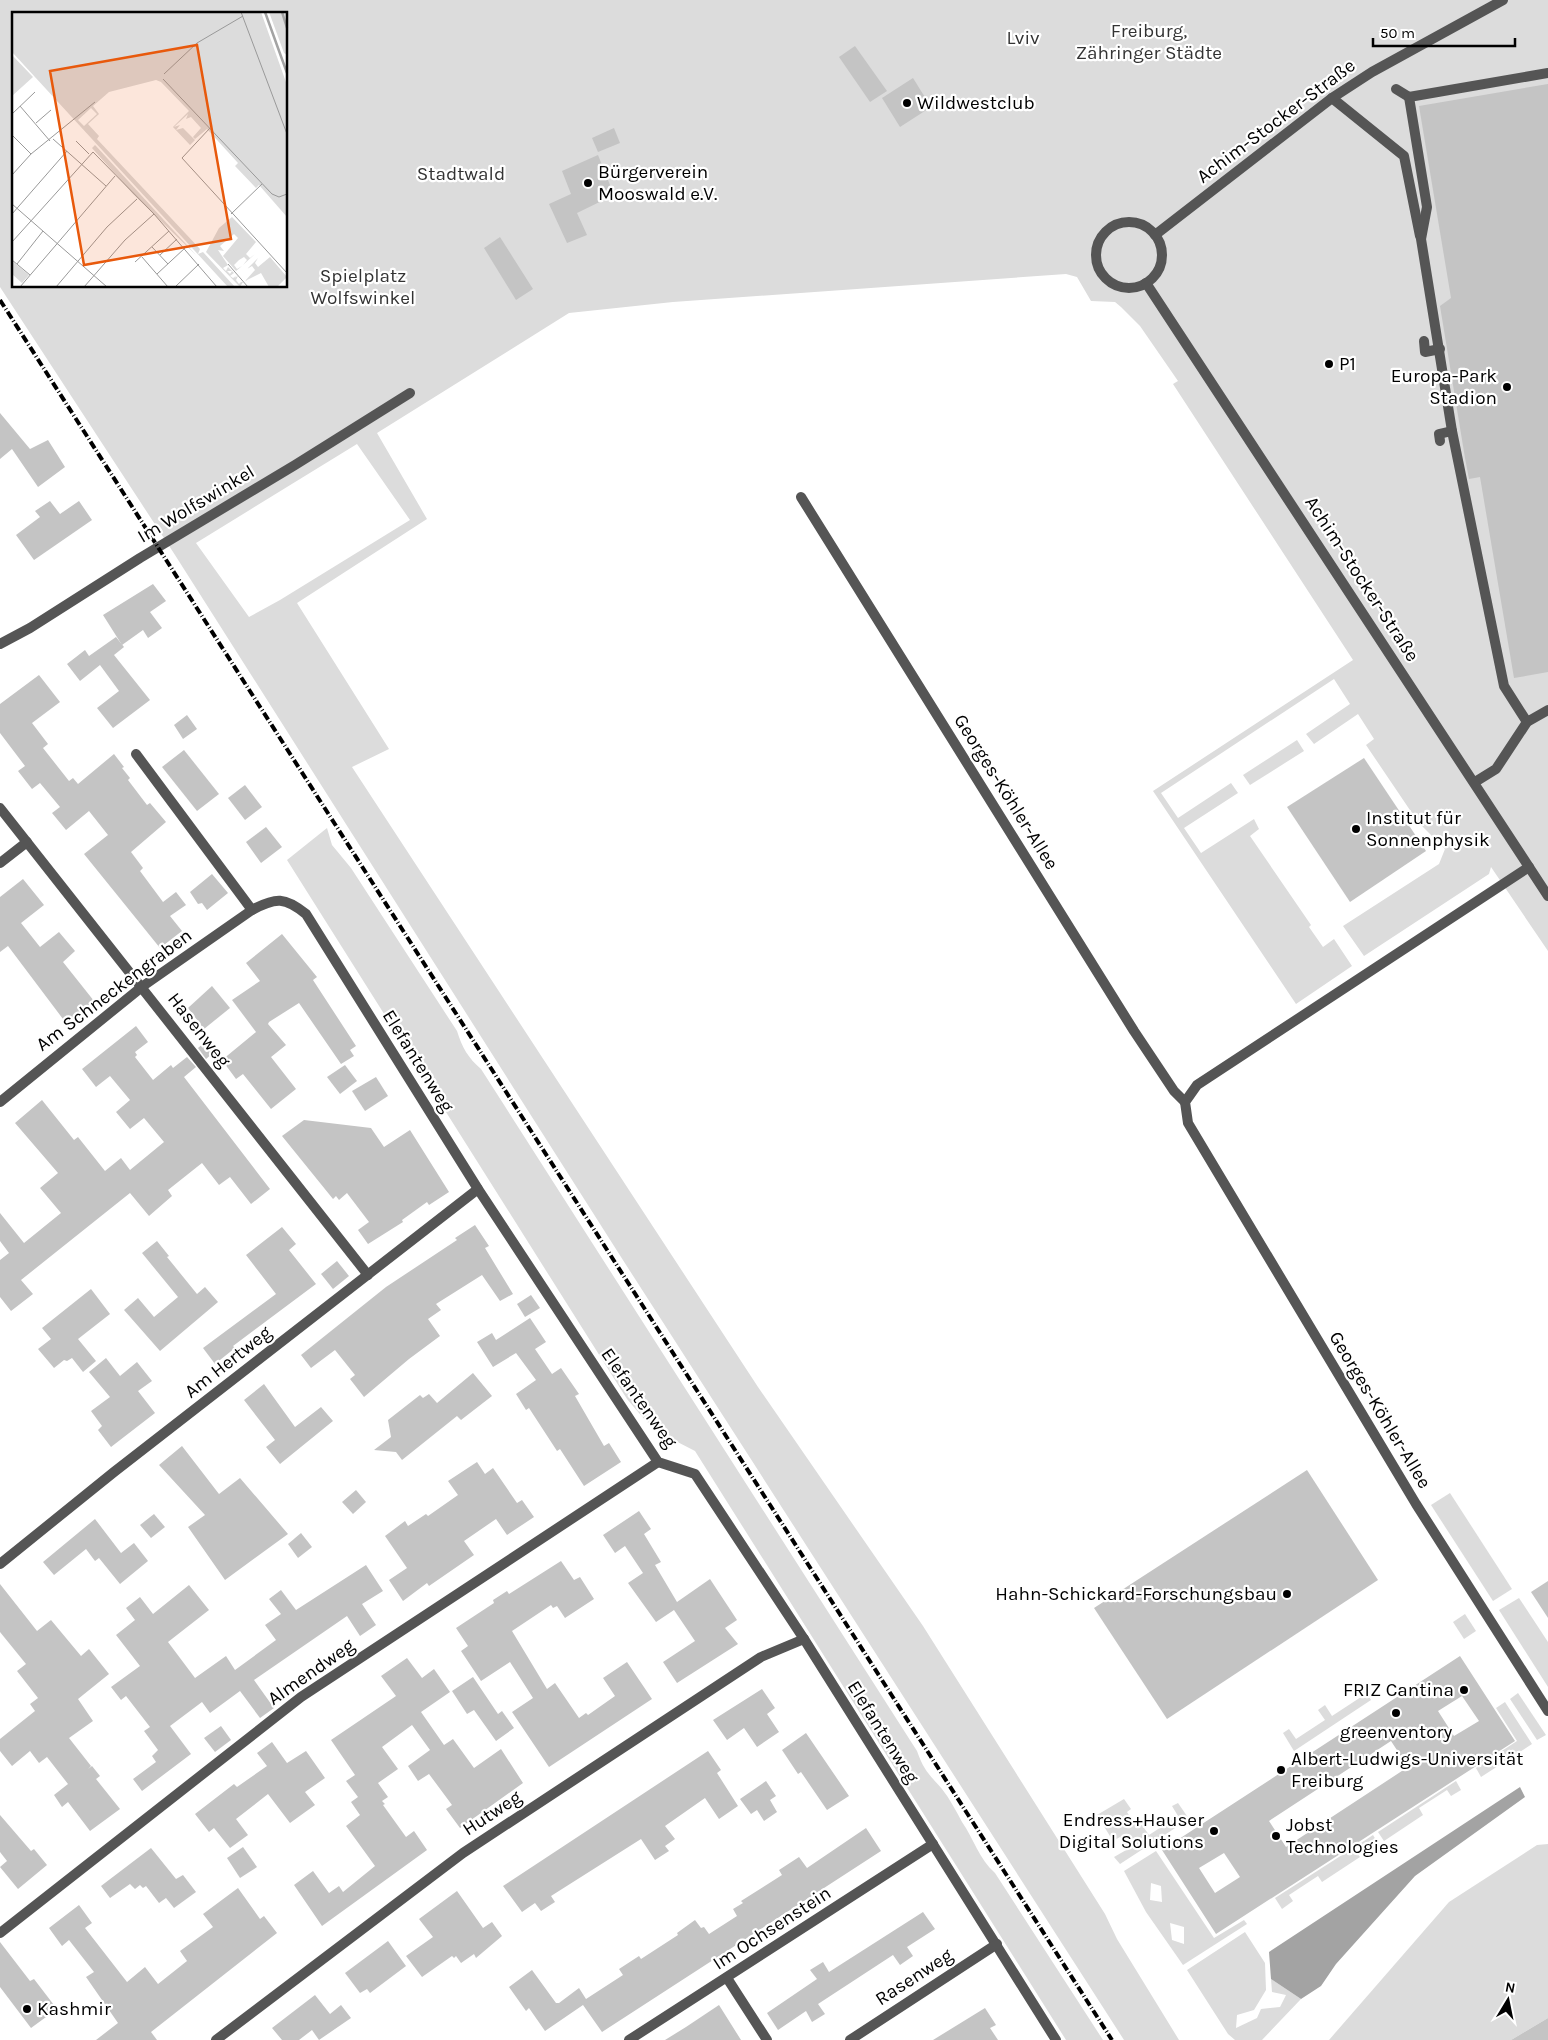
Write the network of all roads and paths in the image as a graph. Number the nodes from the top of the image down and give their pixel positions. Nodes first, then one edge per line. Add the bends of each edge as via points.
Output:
1 (1503, 0) edge
2 (1548, 72) edge
3 (1396, 89) dead end
4 (1409, 97) junction
5 (1332, 98) junction
6 (1154, 235) junction
7 (1421, 238) junction
8 (1146, 283) junction
9 (1424, 341) dead end
10 (1440, 349) junction
11 (410, 393) dead end
12 (1452, 431) junction
13 (1440, 441) dead end
14 (801, 497) dead end
15 (0, 644) edge
16 (1548, 710) edge
17 (1527, 722) junction
18 (136, 754) dead end
19 (1475, 782) junction
20 (0, 808) edge
21 (27, 842) junction
22 (0, 863) edge
23 (1529, 867) junction
24 (1548, 896) edge
25 (277, 900) joint
26 (252, 910) junction
27 (143, 986) junction
28 (0, 1102) edge
29 (1185, 1102) junction
30 (478, 1189) junction
31 (368, 1275) junction
32 (658, 1462) junction
33 (0, 1564) edge
34 (804, 1639) junction
35 (1548, 1711) edge
36 (933, 1844) junction
37 (0, 1933) edge
38 (997, 1944) junction
39 (727, 1978) junction
40 (216, 2040) edge
41 (629, 2040) edge
42 (767, 2040) edge
43 (850, 2040) edge
44 (1056, 2040) edge

1 - 5 street, Achim-Stocker-Straße via 1372,72
2 - 4 street
3 - 4 street
4 - 7 street via 1427,206
5 - 6 street, Achim-Stocker-Straße
5 - 7 street via 1404,156
6 - 8 street via 1161,247 1161,261 1156,274
6 - 8 street via 1137,224 1117,224 1101,238 1096,251 1100,272 1110,282 1124,288
7 - 10 street
8 - 19 street, Achim-Stocker-Straße
9 - 10 street via 1426,352
10 - 12 street
11 - 15 street, Im Wolfswinkel
12 - 13 street via 1439,434
12 - 17 street via 1504,686
14 - 29 street, Georges-Köhler-Allee via 1134,1031 1174,1091
16 - 17 street
17 - 19 street via 1496,770
18 - 26 street
19 - 23 street, Achim-Stocker-Straße
20 - 21 street, Hasenweg
21 - 22 street
21 - 27 street, Hasenweg
23 - 24 street, Achim-Stocker-Straße
23 - 29 street via 1197,1085
25 - 26 street, Am Schneckengraben
25 - 30 street, Elefantenweg via 291,902 306,914
26 - 27 street, Am Schneckengraben
27 - 28 street, Am Schneckengraben
27 - 31 street, Hasenweg
29 - 35 street, Georges-Köhler-Allee via 1188,1123 1416,1504
30 - 31 street, Am Hertweg
30 - 32 street, Elefantenweg
31 - 33 street, Am Hertweg
32 - 34 street, Elefantenweg via 695,1474
32 - 37 street, Almendweg via 301,1697
34 - 36 street, Elefantenweg
34 - 40 street, Hutweg via 762,1657 463,1853
36 - 38 street, Elefantenweg
36 - 39 street, Im Ochsenstein
38 - 43 street, Rasenweg
38 - 44 street, Elefantenweg
39 - 41 street, Im Ochsenstein
39 - 42 street

